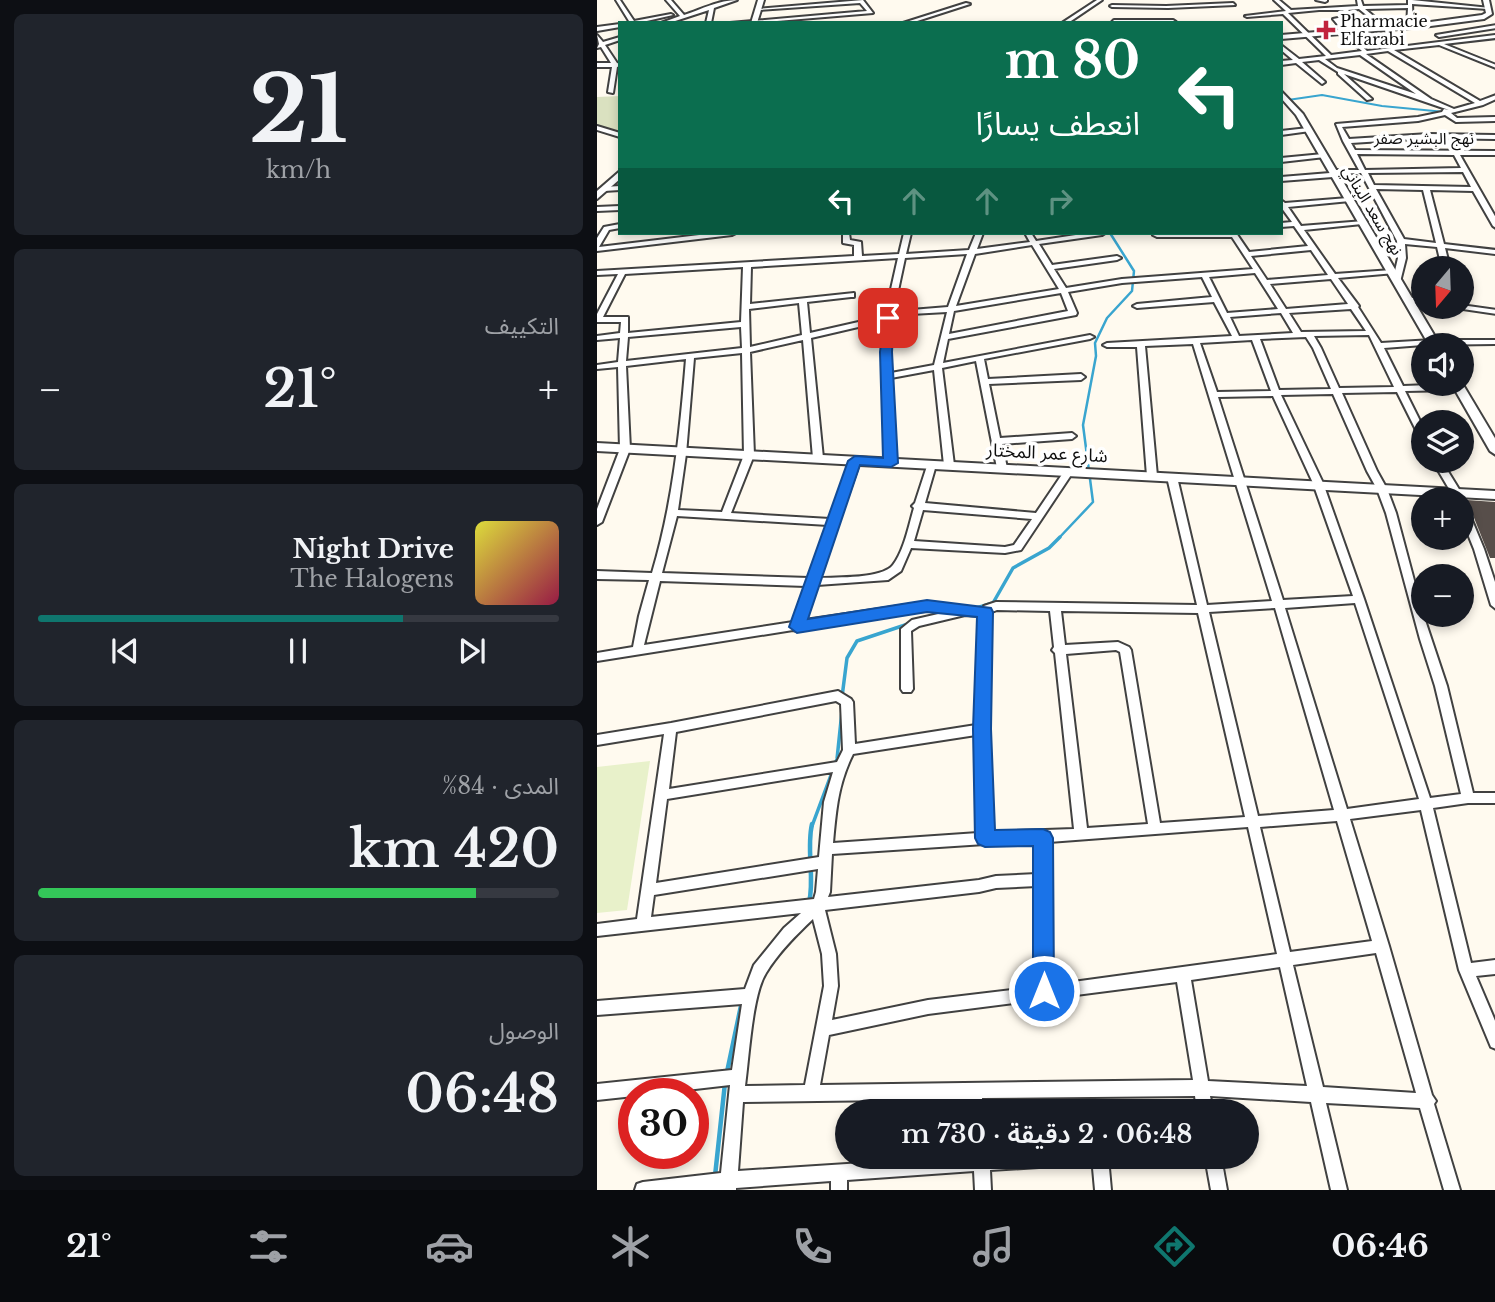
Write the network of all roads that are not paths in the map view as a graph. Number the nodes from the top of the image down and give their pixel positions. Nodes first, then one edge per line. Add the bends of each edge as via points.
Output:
1 (618, 0) edge
2 (668, 0) edge
3 (735, 0) edge
4 (761, 0) edge
5 (860, 0) edge
6 (1100, 0) edge
7 (1276, 0) edge
8 (1318, 0) edge
9 (1325, 0) edge
10 (1359, 0) edge
11 (1230, 2) edge
12 (801, 3) edge
13 (1112, 3) edge
14 (1142, 3) edge
15 (1410, 3) edge
16 (968, 4) dead end
17 (1168, 4) edge
18 (712, 6) junction
19 (1344, 8) junction
20 (1361, 8) junction
21 (759, 9) junction
22 (1321, 9) junction
23 (1287, 12) junction
24 (1490, 12) edge
25 (682, 15) junction
26 (1247, 16) junction
27 (925, 18) junction
28 (630, 21) edge
29 (638, 21) edge
30 (668, 21) edge
31 (708, 21) edge
32 (754, 21) edge
33 (766, 21) edge
34 (913, 21) edge
35 (929, 21) edge
36 (1067, 21) edge
37 (1114, 21) edge
38 (1143, 21) edge
39 (1173, 21) edge
40 (1253, 21) edge
41 (618, 24) edge
42 (1423, 25) junction
43 (1410, 26) junction
44 (1495, 26) edge
45 (597, 29) edge
46 (1386, 29) junction
47 (1345, 32) junction
48 (1439, 35) junction
49 (1307, 36) junction
50 (1495, 36) edge
51 (597, 37) edge
52 (1283, 37) edge
53 (1450, 43) junction
54 (603, 44) edge
55 (1439, 44) junction
56 (1283, 49) edge
57 (1390, 50) junction
58 (1364, 53) junction
59 (1330, 57) junction
60 (1320, 58) junction
61 (1298, 61) junction
62 (1283, 63) edge
63 (597, 65) edge
64 (617, 65) edge
65 (1495, 67) edge
66 (1335, 68) junction
67 (1322, 82) dead end
68 (611, 92) dead end
69 (1284, 95) edge
70 (1495, 97) edge
71 (1369, 99) dead end
72 (1429, 100) junction
73 (1481, 104) junction
74 (1453, 110) junction
75 (1444, 111) junction
76 (1418, 119) junction
77 (1495, 119) edge
78 (597, 128) edge
79 (1308, 130) junction
80 (1283, 133) edge
81 (618, 134) edge
82 (1429, 136) junction
83 (1411, 137) junction
84 (1495, 137) edge
85 (1346, 141) junction
86 (1352, 152) junction
87 (1413, 152) junction
88 (1456, 153) junction
89 (1495, 153) edge
90 (1323, 156) junction
91 (1283, 160) edge
92 (1415, 170) junction
93 (1466, 170) junction
94 (1363, 172) junction
95 (1333, 173) junction
96 (618, 176) edge
97 (1283, 179) edge
98 (1372, 187) junction
99 (618, 188) edge
100 (1426, 188) junction
101 (1477, 189) junction
102 (600, 193) edge
103 (1348, 200) junction
104 (1283, 204) edge
105 (1484, 204) junction
106 (1495, 204) edge
107 (1283, 205) edge
108 (618, 208) edge
109 (597, 209) edge
110 (1362, 222) junction
111 (1283, 225) edge
112 (618, 226) edge
113 (1298, 226) junction
114 (1495, 226) edge
115 (696, 235) edge
116 (846, 235) edge
117 (906, 235) edge
118 (978, 235) edge
119 (1029, 235) edge
120 (1089, 235) edge
121 (1235, 235) edge
122 (660, 237) edge
123 (1401, 241) junction
124 (1033, 244) junction
125 (1442, 246) junction
126 (597, 247) edge
127 (1314, 248) junction
128 (973, 252) junction
129 (1495, 252) edge
130 (901, 254) junction
131 (1246, 254) junction
132 (1444, 256) edge
133 (858, 257) junction
134 (1117, 258) dead end
135 (747, 264) junction
136 (1049, 268) junction
137 (623, 271) junction
138 (1257, 271) junction
139 (597, 272) edge
140 (1204, 274) junction
141 (1334, 276) junction
142 (1394, 276) junction
143 (1265, 282) junction
144 (1064, 291) junction
145 (851, 295) dead end
146 (1218, 299) junction
147 (1407, 299) junction
148 (1411, 300) edge
149 (803, 301) junction
150 (1137, 306) dead end
151 (1355, 306) junction
152 (746, 307) junction
153 (951, 309) junction
154 (1474, 309) edge
155 (1285, 310) junction
156 (1495, 312) edge
157 (1226, 315) junction
158 (888, 318) junction
159 (598, 320) edge
160 (745, 324) junction
161 (1428, 333) edge
162 (1304, 334) junction
163 (1372, 334) junction
164 (625, 335) junction
165 (808, 337) junction
166 (944, 337) junction
167 (1090, 337) dead end
168 (597, 338) edge
169 (1255, 338) junction
170 (1237, 339) junction
171 (1196, 342) junction
172 (1474, 342) edge
173 (1495, 342) edge
174 (1141, 344) junction
175 (1411, 344) edge
176 (1107, 345) dead end
177 (1379, 346) junction
178 (747, 350) junction
179 (690, 358) junction
180 (980, 359) junction
181 (622, 365) junction
182 (597, 367) edge
183 (938, 367) junction
184 (887, 376) junction
185 (1081, 377) dead end
186 (987, 382) junction
187 (1411, 388) edge
188 (1399, 389) junction
189 (1336, 390) junction
190 (1276, 393) junction
191 (1214, 395) junction
192 (1464, 396) edge
193 (1411, 412) edge
194 (1490, 434) edge
195 (1072, 436) dead end
196 (998, 441) junction
197 (597, 447) edge
198 (625, 449) junction
199 (684, 452) junction
200 (1495, 452) edge
201 (749, 455) junction
202 (817, 458) junction
203 (855, 461) junction
204 (891, 463) junction
205 (931, 465) junction
206 (949, 465) junction
207 (1002, 468) junction
208 (1068, 472) junction
209 (1152, 476) junction
210 (1172, 477) junction
211 (1241, 481) junction
212 (1318, 483) junction
213 (1383, 489) junction
214 (1411, 492) edge
215 (1495, 495) edge
216 (1474, 497) edge
217 (917, 506) junction
218 (673, 513) junction
219 (725, 516) junction
220 (1038, 516) junction
221 (597, 522) edge
222 (833, 522) junction
223 (1474, 541) edge
224 (909, 544) junction
225 (597, 575) edge
226 (654, 577) junction
227 (812, 582) junction
228 (1359, 599) junction
229 (1278, 604) junction
230 (1495, 605) edge
231 (1055, 608) junction
232 (1202, 609) junction
233 (967, 611) junction
234 (985, 612) junction
235 (797, 627) junction
236 (1058, 650) junction
237 (638, 651) junction
238 (597, 657) edge
239 (907, 689) dead end
240 (671, 728) junction
241 (982, 729) junction
242 (597, 740) edge
243 (849, 750) junction
244 (841, 766) junction
245 (662, 795) junction
246 (1468, 798) junction
247 (1495, 798) edge
248 (1425, 803) junction
249 (1343, 815) junction
250 (1252, 820) junction
251 (1155, 829) junction
252 (1081, 834) junction
253 (985, 838) junction
254 (1043, 838) junction
255 (826, 855) junction
256 (1043, 880) junction
257 (648, 890) junction
258 (818, 905) junction
259 (643, 924) junction
260 (597, 930) edge
261 (1382, 946) junction
262 (1284, 959) junction
263 (1495, 967) edge
264 (1466, 970) junction
265 (1183, 974) junction
266 (1044, 991) junction
267 (750, 996) junction
268 (597, 1008) edge
269 (824, 1029) junction
270 (1495, 1042) edge
271 (738, 1077) junction
272 (1201, 1088) junction
273 (597, 1092) edge
274 (811, 1093) junction
275 (974, 1093) junction
276 (736, 1094) junction
277 (1316, 1094) junction
278 (974, 1099) edge
279 (1203, 1099) edge
280 (1428, 1101) junction
281 (929, 1169) edge
282 (979, 1169) edge
283 (1101, 1169) edge
284 (1215, 1169) edge
285 (839, 1182) edge
286 (729, 1185) edge
287 (643, 1190) edge
288 (983, 1190) edge
289 (1103, 1190) edge
290 (1219, 1190) edge
291 (1339, 1190) edge
292 (1452, 1190) edge

1 - 28 street
2 - 25 street
3 - 18 street
4 - 21 street
5 - 12 street
5 - 33 street via 871,12
6 - 36 street
7 - 23 street
8 - 9 street
9 - 22 street
10 - 20 street
11 - 17 street
11 - 26 street
12 - 21 street
13 - 14 street
13 - 37 street
14 - 17 street
14 - 38 street
15 - 20 street
15 - 24 street
15 - 43 street
16 - 27 street
17 - 39 street
18 - 25 street
18 - 31 street
19 - 20 street
19 - 22 street
19 - 47 street via 1351,17 1335,19
20 - 46 street
21 - 32 street
22 - 23 street
23 - 26 street
23 - 49 street
24 - 42 street
25 - 29 street
25 - 30 street
26 - 40 street
27 - 34 street
27 - 35 street
41 - 45 street
42 - 43 street
42 - 48 street
43 - 46 street
44 - 48 street
46 - 47 street
47 - 49 street
47 - 58 street
48 - 53 street
49 - 52 street
49 - 59 street
50 - 53 street
51 - 54 street
53 - 55 street
54 - 64 street
55 - 57 street
55 - 65 street
56 - 61 street
57 - 58 street
57 - 73 street
58 - 59 street
58 - 72 street
59 - 60 street
60 - 61 street
60 - 66 street
61 - 62 street
61 - 67 street
63 - 64 street
64 - 68 street
66 - 71 street
66 - 72 street
69 - 79 street, نهج سعد البناني
70 - 73 street
72 - 74 street
73 - 74 street
74 - 75 street
75 - 76 street
75 - 77 street via 1458,120
76 - 82 street
76 - 85 street via 1340,124
78 - 81 street
79 - 80 street
79 - 90 street, نهج سعد البناني
82 - 83 street
82 - 84 street
83 - 85 street
83 - 87 street
85 - 86 street
86 - 87 street, نهج البشير صفر
86 - 94 street
87 - 88 street, نهج البشير صفر
87 - 92 street
88 - 89 street, نهج البشير صفر
88 - 93 street
90 - 91 street
90 - 95 street, نهج سعد البناني
92 - 93 street
92 - 94 street
93 - 101 street
94 - 95 street
94 - 98 street
95 - 97 street
95 - 103 street, نهج سعد البناني
96 - 102 street
98 - 100 street
98 - 123 street
99 - 102 street
100 - 101 street
100 - 125 street
101 - 105 street
103 - 104 street
103 - 110 street, نهج سعد البناني
105 - 106 street
105 - 114 street
107 - 113 street
108 - 109 street
110 - 113 street
110 - 142 street, نهج سعد البناني
111 - 113 street
112 - 126 street via 606,228
113 - 127 street
115 - 122 street
116 - 133 street via 847,241 858,244
117 - 130 street
118 - 128 street
119 - 124 street
120 - 124 street
121 - 131 street
122 - 126 street
123 - 125 street
123 - 142 street via 1402,258
124 - 128 street
124 - 136 street
125 - 129 street
125 - 132 street
127 - 131 street
127 - 141 street
128 - 130 street
128 - 153 street
130 - 133 street
130 - 158 street
131 - 138 street
133 - 135 street
134 - 136 street
135 - 137 street
135 - 152 street
136 - 144 street
137 - 139 street
137 - 159 street
138 - 140 street
138 - 143 street
140 - 144 street
140 - 146 street
141 - 142 street
141 - 143 street
141 - 151 street
142 - 147 street, نهج سعد البناني
143 - 155 street
144 - 153 street
144 - 166 street via 1074,310 1071,314
145 - 149 street
146 - 150 street
146 - 157 street
147 - 148 street
147 - 161 street, نهج سعد البناني
149 - 152 street
149 - 165 street
151 - 155 street
151 - 163 street
152 - 160 street
153 - 158 street
153 - 166 street
154 - 156 street
155 - 157 street
155 - 162 street
157 - 170 street
158 - 165 street
158 - 184 street
159 - 164 street via 625,319
160 - 164 street
160 - 178 street
162 - 163 street
162 - 169 street
162 - 189 street
163 - 177 street
164 - 168 street
164 - 181 street
165 - 178 street
165 - 202 street
166 - 183 street
167 - 180 street
169 - 170 street
169 - 190 street
170 - 171 street
171 - 174 street
171 - 191 street
172 - 173 street
174 - 176 street
174 - 209 street
175 - 177 street
177 - 188 street
178 - 179 street
178 - 201 street
179 - 181 street
179 - 199 street
180 - 183 street
180 - 186 street
181 - 182 street
181 - 198 street
183 - 184 street
183 - 206 street
184 - 204 street
185 - 186 street
186 - 196 street
187 - 188 street
188 - 189 street
188 - 193 street
189 - 190 street
189 - 213 street
190 - 191 street
190 - 212 street
191 - 211 street
192 - 194 street
194 - 200 street
195 - 196 street
196 - 207 street
197 - 198 street, شارع عمر المختار
198 - 199 street, شارع عمر المختار
198 - 221 street
199 - 201 street, شارع عمر المختار
199 - 218 street
201 - 202 street, شارع عمر المختار
201 - 219 street
202 - 203 street, شارع عمر المختار
203 - 204 street, شارع عمر المختار
203 - 222 street
204 - 205 street, شارع عمر المختار
205 - 206 street, شارع عمر المختار
205 - 217 street
206 - 207 street, شارع عمر المختار
207 - 208 street, شارع عمر المختار
208 - 209 street, شارع عمر المختار
208 - 220 street
209 - 210 street, شارع عمر المختار
210 - 211 street, شارع عمر المختار
210 - 232 street
211 - 212 street, شارع عمر المختار
211 - 229 street
212 - 213 street, شارع عمر المختار
212 - 228 street
213 - 214 street, شارع عمر المختار
213 - 246 street via 1441,686
215 - 216 street, شارع عمر المختار
217 - 220 street
217 - 224 street
218 - 219 street
218 - 226 street
219 - 222 street
220 - 224 street via 1020,546 1012,549
222 - 227 street
223 - 230 street
224 - 227 street via 889,575
225 - 226 street
226 - 227 street
226 - 237 street
227 - 235 street
228 - 229 street
228 - 248 street
229 - 232 street
229 - 249 street
231 - 232 street
231 - 234 street via 996,606
231 - 236 street
232 - 250 street
233 - 234 street
233 - 235 street via 927,606
233 - 239 street via 906,629
234 - 241 street
235 - 237 street
236 - 251 street via 1119,646 1125,650
236 - 252 street
237 - 238 street
240 - 242 street
240 - 243 street via 839,696 847,702
240 - 245 street
241 - 243 street
241 - 253 street
243 - 244 street
244 - 245 street
244 - 255 street via 830,802
245 - 257 street
246 - 247 street
246 - 248 street
248 - 249 street
248 - 264 street
249 - 250 street
249 - 261 street
250 - 251 street
250 - 262 street
251 - 252 street
252 - 254 street
253 - 254 street
253 - 255 street
254 - 256 street
255 - 257 street
255 - 258 street
256 - 258 street
256 - 266 street
257 - 259 street
258 - 259 street
258 - 267 street via 759,970
258 - 269 street via 831,986
259 - 260 street
261 - 262 street
261 - 280 street
262 - 265 street
262 - 277 street
263 - 264 street
264 - 270 street
265 - 266 street
265 - 272 street
266 - 269 street via 928,1007
267 - 268 street
267 - 271 street
269 - 274 street
271 - 273 street
271 - 276 street
272 - 275 street
272 - 277 street
272 - 279 street
274 - 275 street
274 - 276 street
275 - 278 street
276 - 286 street
277 - 280 street
277 - 291 street
280 - 292 street
281 - 285 street
282 - 288 street
283 - 289 street
284 - 290 street
285 - 286 street
286 - 287 street

